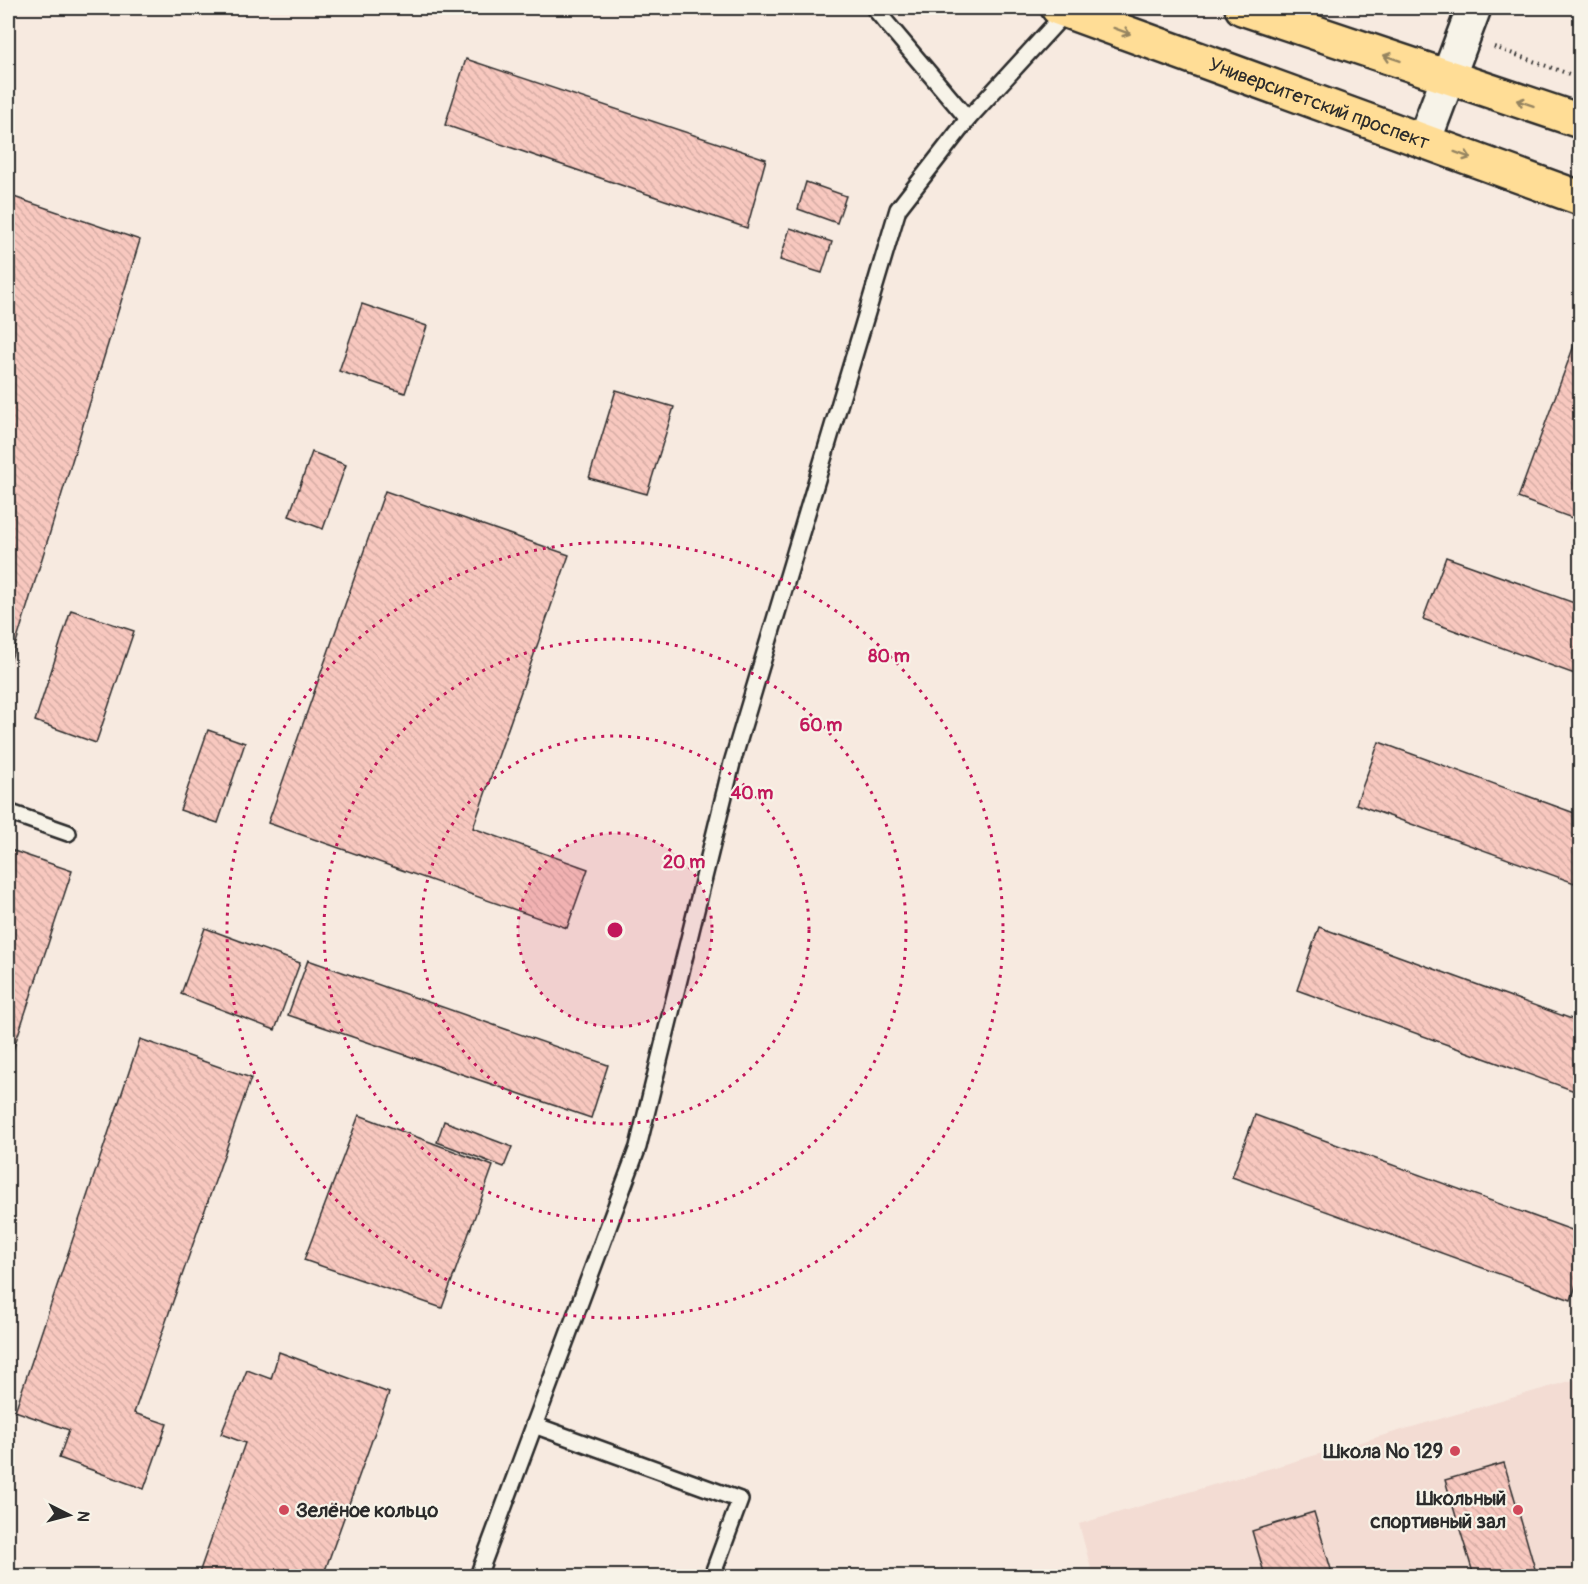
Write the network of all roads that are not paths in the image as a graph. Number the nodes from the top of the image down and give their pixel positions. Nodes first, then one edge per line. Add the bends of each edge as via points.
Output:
1 (874, 8) edge
2 (1242, 8) edge
3 (1063, 9) edge
4 (1469, 21) edge
5 (1447, 77) junction
6 (968, 119) junction
7 (1581, 122) edge
8 (1424, 141) junction
9 (1581, 198) edge
10 (8, 812) edge
11 (68, 833) dead end
12 (534, 1425) junction
13 (478, 1576) edge
14 (712, 1576) edge

1 - 6 lane
5 -> 2 highway
3 - 6 lane
3 -> 8 highway, Университетский проспект
4 - 5 main road
7 -> 5 highway
5 - 8 main road
6 - 12 lane via 898,209 732,763 638,1147
8 -> 9 highway, Университетский проспект
10 - 11 lane
12 - 13 lane
12 - 14 lane via 740,1500

